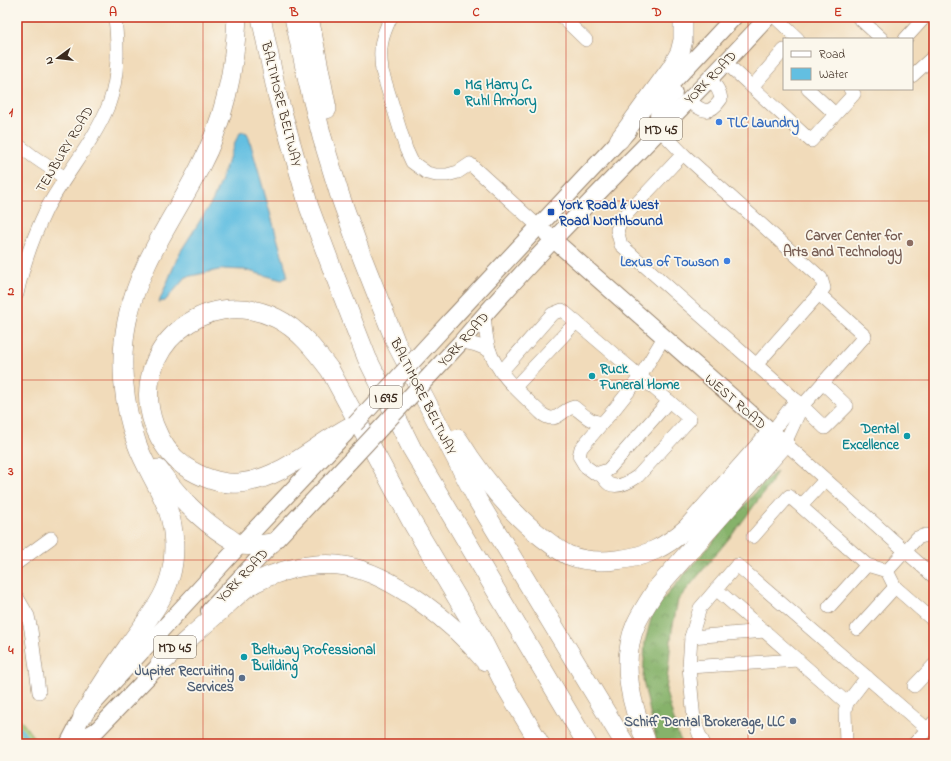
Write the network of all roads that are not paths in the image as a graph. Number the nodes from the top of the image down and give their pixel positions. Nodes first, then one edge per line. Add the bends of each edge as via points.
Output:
1 (115, 17) edge
2 (237, 17) edge
3 (260, 17) edge
4 (294, 17) edge
5 (309, 17) edge
6 (391, 17) edge
7 (562, 17) edge
8 (684, 17) edge
9 (734, 17) edge
10 (768, 17) edge
11 (775, 17) edge
12 (858, 17) edge
13 (925, 17) edge
14 (796, 38) edge
15 (881, 38) edge
16 (906, 38) edge
17 (586, 40) dead end
18 (712, 40) junction
19 (934, 56) edge
20 (781, 58) edge
21 (725, 62) junction
22 (913, 75) edge
23 (710, 78) junction
24 (752, 87) junction
25 (809, 90) edge
26 (851, 90) edge
27 (688, 100) junction
28 (835, 114) junction
29 (660, 130) junction
30 (619, 140) junction
31 (17, 144) edge
32 (683, 154) junction
33 (65, 178) junction
34 (538, 226) junction
35 (554, 240) junction
36 (362, 257) junction
37 (19, 276) edge
38 (17, 294) edge
39 (819, 294) junction
40 (484, 315) junction
41 (576, 322) junction
42 (664, 337) junction
43 (396, 343) junction
44 (460, 343) junction
45 (490, 351) junction
46 (756, 365) junction
47 (501, 372) junction
48 (640, 377) junction
49 (822, 383) junction
50 (515, 387) junction
51 (668, 401) junction
52 (799, 403) junction
53 (127, 405) junction
54 (602, 422) junction
55 (355, 424) joint
56 (339, 436) junction
57 (779, 438) junction
58 (600, 474) junction
59 (825, 480) junction
60 (801, 506) junction
61 (753, 537) dead end
62 (51, 538) dead end
63 (934, 538) edge
64 (272, 543) junction
65 (240, 545) junction
66 (905, 551) junction
67 (17, 563) edge
68 (867, 565) junction
69 (887, 571) junction
70 (934, 577) edge
71 (895, 587) junction
72 (716, 589) junction
73 (17, 597) edge
74 (829, 607) dead end
75 (934, 621) edge
76 (857, 630) dead end
77 (765, 632) junction
78 (691, 637) junction
79 (798, 660) junction
80 (160, 664) junction
81 (934, 665) edge
82 (689, 667) junction
83 (867, 677) junction
84 (914, 686) dead end
85 (506, 687) junction
86 (38, 692) dead end
87 (847, 703) junction
88 (83, 715) junction
89 (931, 726) edge
90 (68, 744) edge
91 (73, 744) edge
92 (540, 744) edge
93 (587, 744) edge
94 (625, 744) edge
95 (647, 744) edge
96 (704, 744) edge
97 (846, 744) edge
98 (914, 744) edge

1 - 33 street, TENBURY ROAD via 117,60 109,103 99,125
2 - 53 highway via 231,79 214,135 201,166 147,261 135,291 123,349
3 - 93 highway, BALTIMORE BELTWAY / I 695 via 277,94 309,207 367,358 412,449
4 - 36 highway, BALTIMORE BELTWAY / I 695 via 322,137
5 - 36 highway via 331,134
6 - 34 street via 381,43 382,71 412,162 427,173 436,175 453,174 470,164
7 - 17 street
8 - 30 highway via 683,40 675,62
9 - 18 main road, YORK ROAD / MD 45
10 - 21 main road, YORK ROAD / MD 45
11 - 14 street
12 - 15 street
13 - 16 street
18 - 29 main road via 699,66 660,109 657,120
18 - 30 main road, YORK ROAD / MD 45
19 - 22 street
20 - 24 street
21 - 23 main road, YORK ROAD / MD 45
21 - 24 street
23 - 27 main road, YORK ROAD / MD 45
23 - 27 street via 720,94 718,104 707,111 701,110
24 - 28 street via 810,141
25 - 28 street
26 - 28 street via 854,94
27 - 29 main road, YORK ROAD / MD 45
29 - 32 street
29 - 35 main road, YORK ROAD / MD 45
30 - 34 main road, YORK ROAD / MD 45
31 - 33 street
32 - 39 street via 821,278 824,288
32 - 46 street via 622,220 617,230 621,245
33 - 37 street, TENBURY ROAD via 47,208
34 - 35 main road, WEST ROAD
34 - 55 main road, YORK ROAD / MD 45, bridge
35 - 40 main road, YORK ROAD / MD 45
35 - 42 main road, WEST ROAD
36 - 43 highway, BALTIMORE BELTWAY / I 695
37 - 38 street, TENBURY ROAD
39 - 46 street
39 - 49 street via 865,336
40 - 44 main road, YORK ROAD / MD 45
40 - 45 street
41 - 47 street via 562,310 552,314
41 - 48 street
41 - 50 street
42 - 48 street
42 - 57 main road, WEST ROAD
43 - 57 highway via 467,453 508,507 528,527 551,544 569,555 590,561 624,560 659,549 687,528
43 - 94 highway, BALTIMORE BELTWAY / I 695 via 478,501
44 - 45 street via 468,342
44 - 64 main road, YORK ROAD / MD 45, bridge
45 - 47 street
46 - 52 street
47 - 50 street
48 - 51 street
48 - 54 street
49 - 52 street
49 - 52 street via 847,406 825,428
50 - 54 street via 547,418 558,416 574,406 589,419
51 - 58 street via 608,470
51 - 58 street via 690,419 638,476 629,482 614,485 609,484
52 - 57 street
53 - 65 highway via 142,442 174,491 210,525
53 - 88 highway via 137,444 168,508 172,524 173,561 170,578 157,605
54 - 58 street via 581,448 579,456 585,466
55 - 56 highway
56 - 65 main road, YORK ROAD / MD 45
56 - 85 highway via 278,472 257,480 239,483 205,478 178,462 158,437 149,401 151,373 168,339 194,318 224,309 259,311 277,318 298,333 330,370 413,524 480,636
57 - 59 street, WEST ROAD
57 - 95 highway via 658,587 642,610 635,626 628,662 629,687
59 - 60 street
59 - 66 street, WEST ROAD
60 - 61 street via 789,496
60 - 68 street
62 - 67 street
63 - 66 street via 922,535
64 - 65 highway
64 - 80 main road, YORK ROAD / MD 45
65 - 88 main road, YORK ROAD / MD 45
66 - 69 street
66 - 70 street, WEST ROAD
68 - 69 street
68 - 74 street
69 - 71 street
71 - 75 street
71 - 76 street
72 - 77 street
72 - 78 street via 700,608
72 - 83 street via 737,565
73 - 86 street via 28,616
77 - 78 street
77 - 79 street
78 - 82 street
79 - 82 street
79 - 87 street
80 - 85 highway via 247,588 284,571 324,564 346,566 366,572 434,611 477,651
80 - 91 main road, YORK ROAD / MD 45 via 97,730
81 - 84 street
82 - 96 street via 694,720
83 - 87 street
83 - 89 street
85 - 92 highway
87 - 97 street
88 - 90 main road, YORK ROAD / MD 45
89 - 98 street

